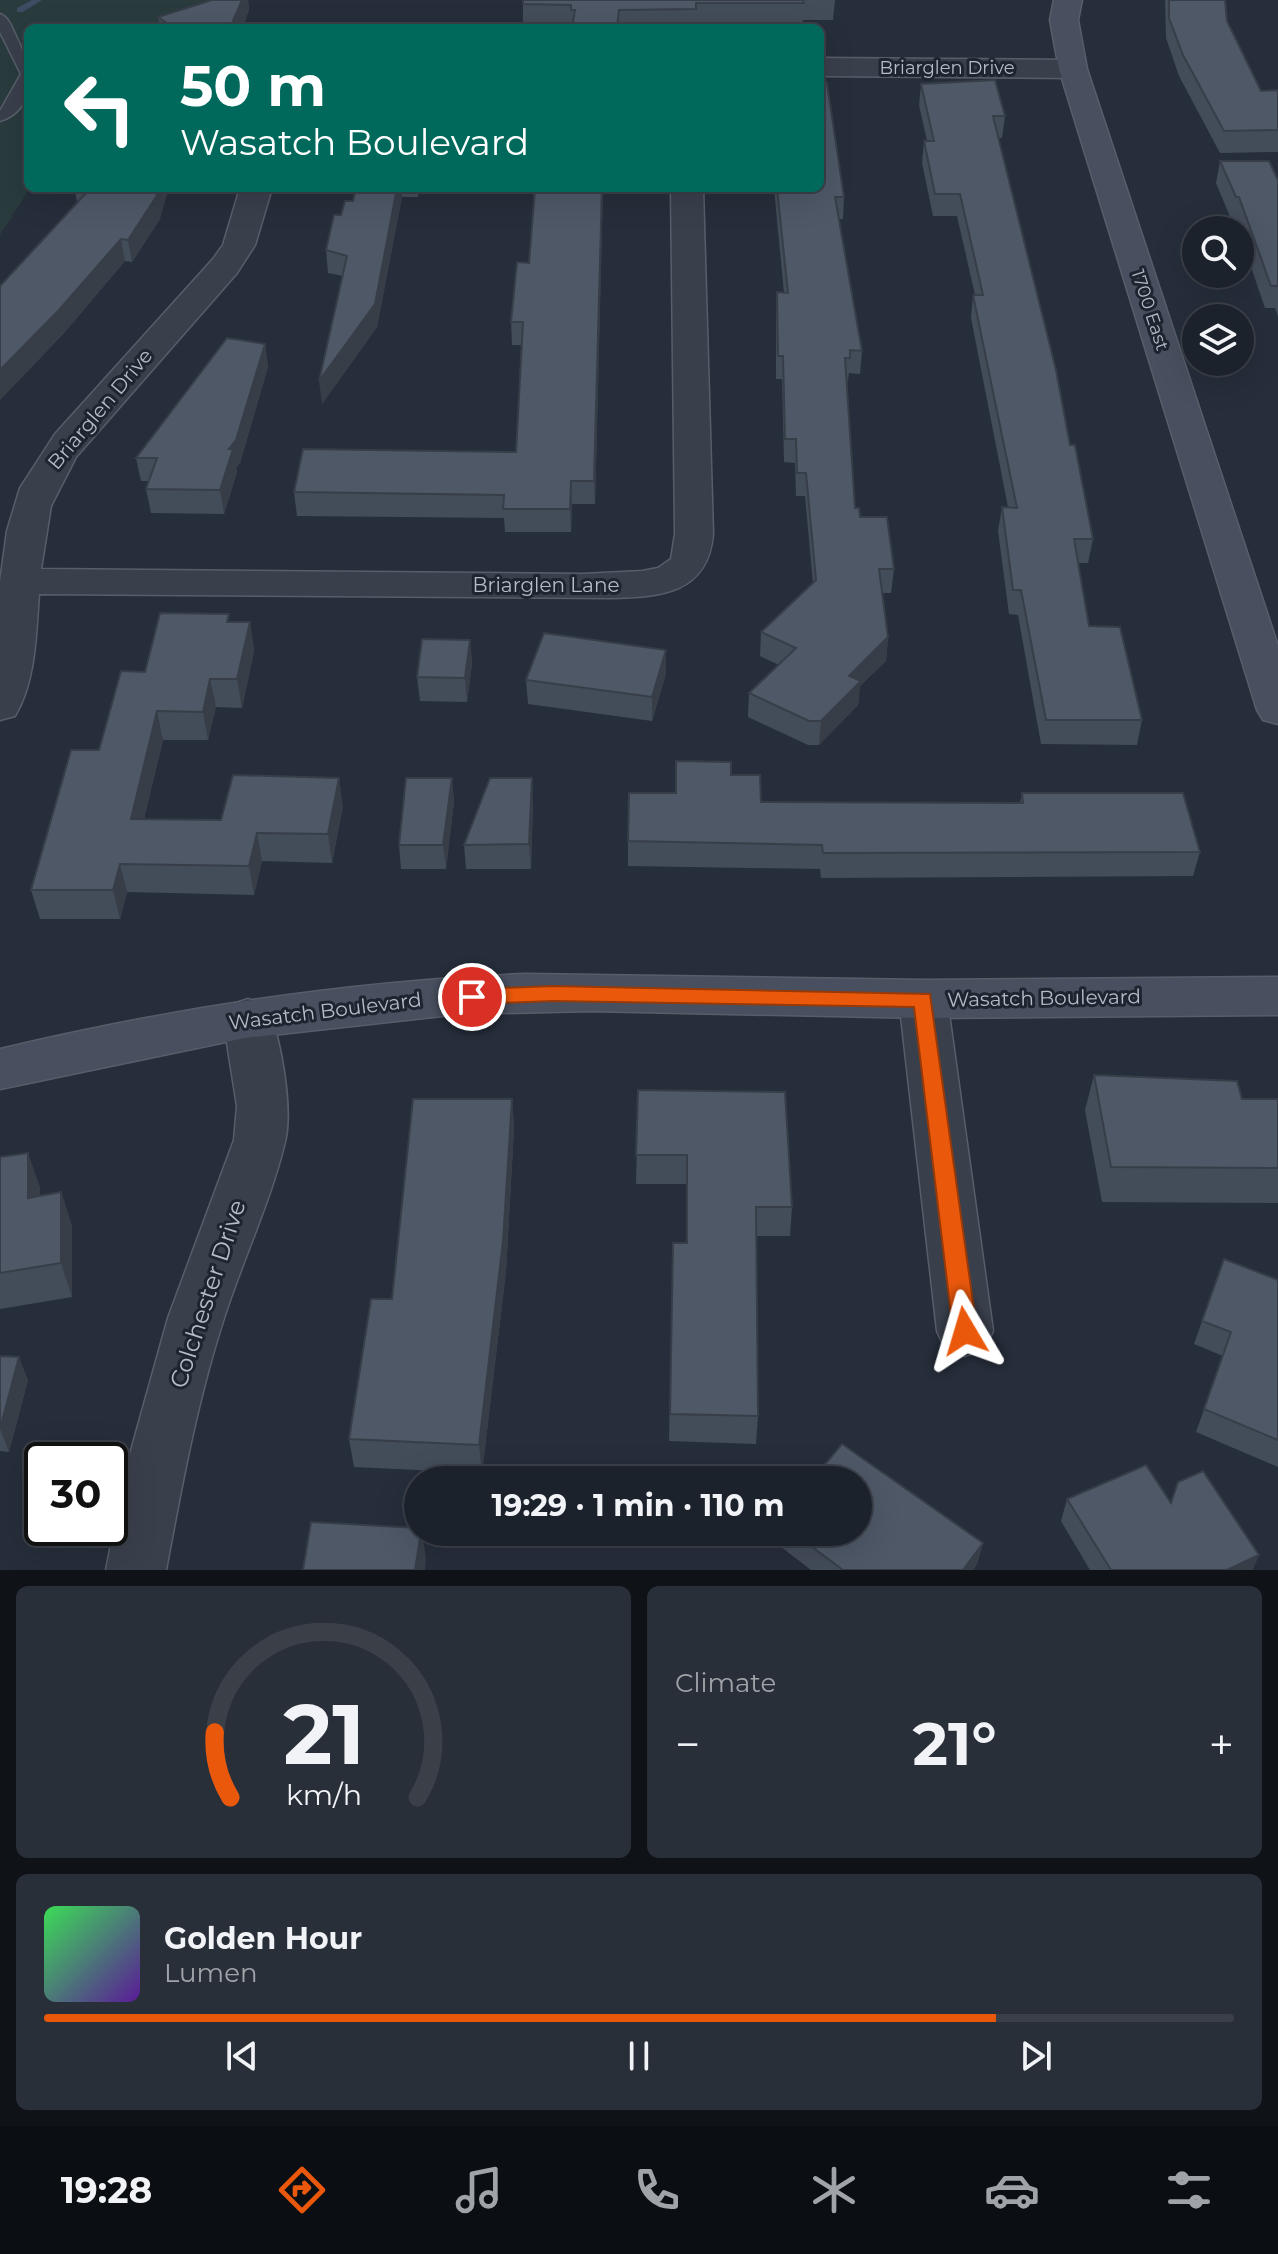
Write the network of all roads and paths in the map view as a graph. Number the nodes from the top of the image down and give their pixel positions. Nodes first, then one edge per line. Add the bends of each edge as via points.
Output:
1 (1068, 0) edge
2 (0, 18) edge
3 (24, 67) edge
4 (824, 67) edge
5 (1073, 69) junction
6 (24, 83) edge
7 (0, 117) edge
8 (255, 192) edge
9 (687, 192) edge
10 (21, 581) junction
11 (0, 706) edge
12 (1278, 710) edge
13 (1278, 996) edge
14 (923, 999) junction
15 (248, 1018) junction
16 (0, 1069) edge
17 (965, 1331) dead end
18 (136, 1570) edge

1 - 5 main road, 1700 East via 1064,20
2 - 3 lane
4 - 5 street, Briarglen Drive
5 - 12 main road, 1700 East
6 - 7 lane via 10,111
8 - 10 street, Briarglen Drive via 239,245 225,266 46,473 32,507
9 - 10 street, Briarglen Lane via 694,534 690,562 673,578 583,586
10 - 11 street, Briarglen Drive via 16,640
13 - 14 main road, Wasatch Boulevard
14 - 15 main road, Wasatch Boulevard via 553,994 396,1000
14 - 17 street
15 - 16 main road, Wasatch Boulevard
15 - 18 street, Colchester Drive via 262,1106 260,1140 196,1318 156,1465

